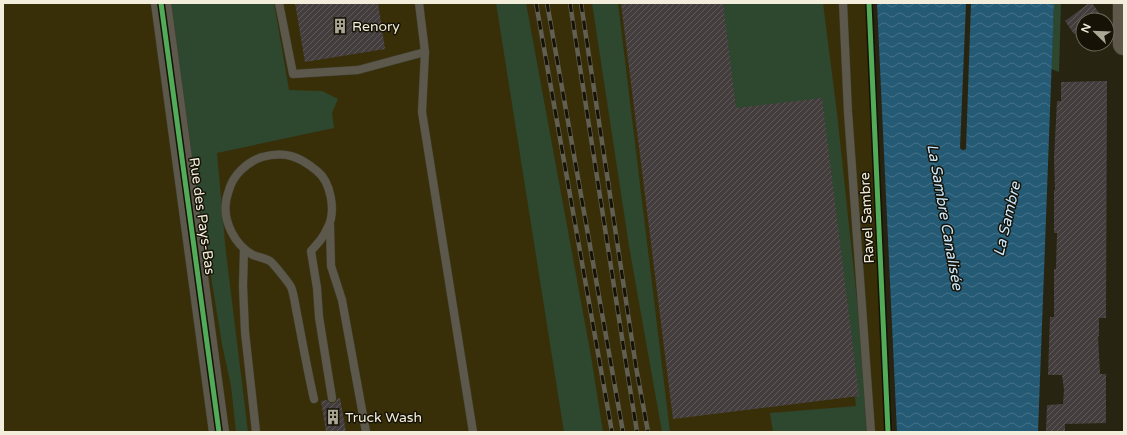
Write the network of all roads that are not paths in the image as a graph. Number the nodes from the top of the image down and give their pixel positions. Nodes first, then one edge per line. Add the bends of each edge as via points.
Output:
1 (161, 3) edge
2 (279, 3) edge
3 (419, 3) edge
4 (843, 3) edge
5 (1124, 3) edge
6 (1124, 44) edge
7 (425, 52) junction
8 (330, 224) junction
9 (244, 249) junction
10 (332, 398) dead end
11 (314, 399) dead end
12 (219, 432) edge
13 (256, 432) edge
14 (366, 432) edge
15 (472, 432) edge
16 (871, 432) edge

1 - 12 street, Rue des Pays-Bas
2 - 7 lane via 293,74 358,70
3 - 7 lane
4 - 16 lane via 848,112
5 - 6 main road
7 - 15 lane via 422,112
8 - 9 lane via 330,194 320,173 306,162 290,155 272,154 255,159 241,170 230,184 226,219 233,236
8 - 10 lane via 322,239 311,251
8 - 14 lane via 331,266 342,300
9 - 11 lane via 270,261 291,287
9 - 13 lane via 245,332

